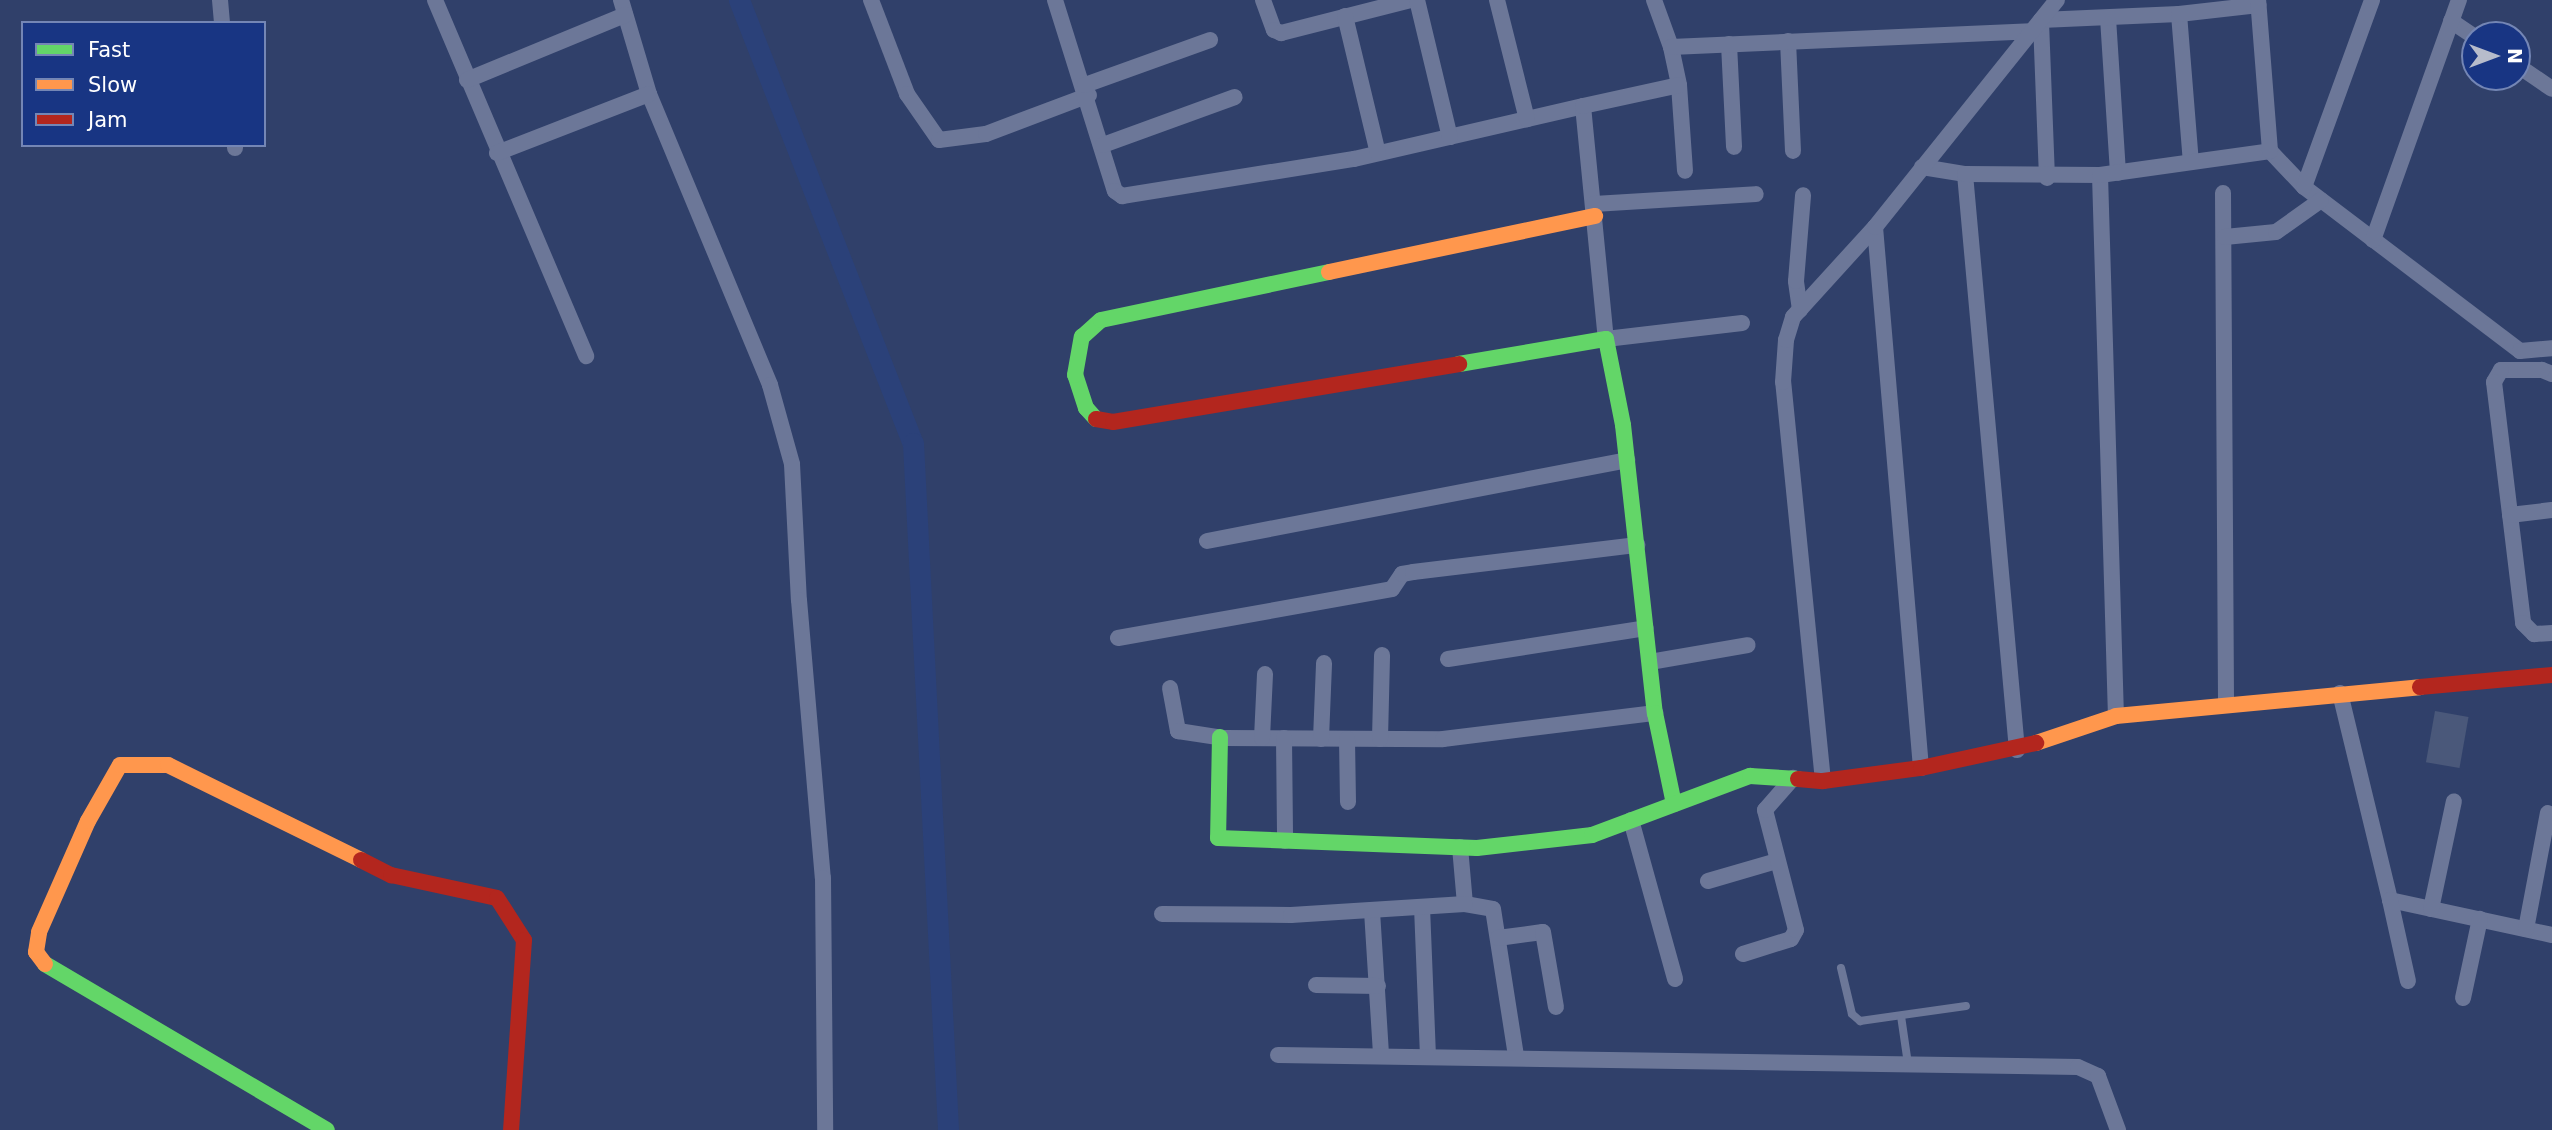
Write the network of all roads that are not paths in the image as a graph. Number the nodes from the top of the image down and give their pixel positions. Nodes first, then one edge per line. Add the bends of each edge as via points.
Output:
1 (220, 0) edge
2 (435, 0) edge
3 (872, 0) edge
4 (1055, 0) edge
5 (1263, 0) edge
6 (1410, 0) edge
7 (1417, 0) edge
8 (1497, 0) edge
9 (1654, 0) edge
10 (2057, 0) edge
11 (2372, 0) edge
12 (2459, 0) edge
13 (2258, 2) edge
14 (623, 7) edge
15 (1351, 10) edge
16 (2179, 14) junction
17 (2108, 18) junction
18 (2451, 20) junction
19 (222, 21) edge
20 (2036, 25) junction
21 (2461, 27) edge
22 (1210, 40) dead end
23 (1788, 41) junction
24 (1729, 44) junction
25 (1671, 47) junction
26 (2531, 75) edge
27 (467, 80) junction
28 (1679, 85) junction
29 (2552, 89) edge
30 (1087, 90) junction
31 (649, 94) junction
32 (1235, 97) dead end
33 (1583, 106) junction
34 (1527, 119) junction
35 (1450, 137) junction
36 (1103, 145) junction
37 (1734, 147) dead end
38 (1793, 151) dead end
39 (2270, 151) junction
40 (497, 153) junction
41 (1378, 153) junction
42 (2191, 162) junction
43 (1922, 167) junction
44 (1685, 171) dead end
45 (2118, 173) junction
46 (1965, 174) junction
47 (2100, 175) junction
48 (2047, 178) junction
49 (2304, 187) junction
50 (1756, 194) dead end
51 (2223, 194) dead end
52 (1803, 195) dead end
53 (2321, 200) junction
54 (1595, 210) junction
55 (1875, 226) junction
56 (2225, 237) junction
57 (2373, 240) junction
58 (1800, 310) junction
59 (1742, 323) dead end
60 (1606, 339) junction
61 (2552, 348) edge
62 (586, 356) dead end
63 (2552, 374) edge
64 (1627, 460) junction
65 (2552, 510) edge
66 (2510, 515) junction
67 (1207, 541) dead end
68 (1637, 545) junction
69 (1646, 628) junction
70 (2552, 633) edge
71 (1118, 638) dead end
72 (1748, 645) dead end
73 (1382, 655) dead end
74 (1448, 659) dead end
75 (1650, 662) junction
76 (1324, 663) dead end
77 (1265, 674) dead end
78 (2552, 675) edge
79 (1170, 688) dead end
80 (2340, 692) junction
81 (2226, 704) junction
82 (1656, 713) junction
83 (2116, 716) junction
84 (1220, 737) junction
85 (1262, 738) junction
86 (1284, 738) junction
87 (1321, 739) junction
88 (1347, 739) junction
89 (1380, 739) junction
90 (2017, 750) junction
91 (1921, 768) junction
92 (1793, 778) junction
93 (1823, 781) junction
94 (2454, 801) dead end
95 (1348, 802) dead end
96 (1674, 804) junction
97 (2548, 813) dead end
98 (1631, 820) junction
99 (1285, 841) junction
100 (1460, 847) junction
101 (1777, 861) junction
102 (1708, 881) dead end
103 (2390, 900) junction
104 (1465, 904) junction
105 (1422, 907) junction
106 (2431, 909) junction
107 (1372, 911) junction
108 (1162, 914) dead end
109 (2480, 919) junction
110 (2526, 929) junction
111 (2552, 935) edge
112 (1498, 938) junction
113 (1743, 954) dead end
114 (1841, 968) dead end
115 (1675, 979) dead end
116 (2408, 981) dead end
117 (1316, 985) dead end
118 (1378, 986) junction
119 (2463, 998) dead end
120 (1966, 1006) dead end
121 (1556, 1007) dead end
122 (1900, 1016) junction
123 (1278, 1055) dead end
124 (1381, 1055) junction
125 (1429, 1055) junction
126 (1516, 1056) junction
127 (1908, 1064) junction
128 (327, 1130) edge
129 (511, 1130) edge
130 (825, 1130) edge
131 (2118, 1130) edge

1 - 19 street
2 - 27 street
3 - 30 street via 907,94 939,140 986,134
4 - 30 street
5 - 15 street via 1278,32
6 - 15 street
7 - 35 street
8 - 34 street
9 - 25 street
10 - 20 street
11 - 49 street
12 - 18 street
13 - 16 street
13 - 39 street
14 - 27 street
14 - 31 street
15 - 41 street
16 - 17 street
16 - 42 street
17 - 20 street
17 - 45 street
18 - 21 street
18 - 57 street
20 - 23 street
20 - 43 street
20 - 48 street
22 - 30 street
23 - 24 street
23 - 38 street
24 - 25 street
24 - 37 street
25 - 28 street
26 - 29 street
27 - 40 street
28 - 33 street
28 - 44 street
30 - 36 street
31 - 40 street
31 - 130 street via 770,385 792,464 823,878
32 - 36 street
33 - 34 street
33 - 54 street
34 - 35 street
35 - 41 street
36 - 41 street via 1115,191 1129,198
39 - 42 street
39 - 49 street
40 - 62 street
42 - 45 street
43 - 46 street
43 - 55 street
45 - 47 street
46 - 48 street
46 - 90 street
47 - 48 street
47 - 83 street
49 - 53 street
50 - 54 street
51 - 56 street
52 - 58 street via 1795,295
53 - 56 street via 2276,232
53 - 57 street
54 - 60 street
54 - 60 street via 1101,320 1085,331 1075,375 1086,408 1095,419 1113,422
55 - 58 street
55 - 91 street
56 - 81 street
57 - 61 street via 2519,351
58 - 93 street via 1786,340 1783,382
59 - 60 street
60 - 64 street
63 - 66 street via 2501,370 2495,374
64 - 67 street
64 - 68 street
65 - 66 street
66 - 70 street via 2523,623 2533,634
68 - 69 street
68 - 71 street via 1413,572 1402,575 1391,589
69 - 74 street
69 - 75 street
72 - 75 street
73 - 89 street
75 - 82 street
76 - 87 street
77 - 85 street
78 - 80 street
79 - 84 street via 1178,732
80 - 81 street
80 - 103 street
81 - 83 street
82 - 89 street via 1443,739
82 - 96 street
83 - 90 street
84 - 85 street
84 - 99 street via 1218,838
85 - 86 street
86 - 87 street
86 - 99 street
87 - 88 street
88 - 89 street
88 - 95 street
90 - 91 street
91 - 93 street
92 - 93 street
92 - 96 street via 1750,776
92 - 101 street via 1765,810
94 - 106 street
96 - 98 street
97 - 110 street
98 - 100 street via 1592,835
98 - 115 street
99 - 100 street
100 - 104 street
101 - 102 street
101 - 113 street via 1796,930 1791,939
103 - 106 street
103 - 116 street
104 - 105 street
104 - 112 street via 1493,909
105 - 107 street
105 - 125 street
106 - 109 street
107 - 108 street
107 - 118 street
109 - 110 street
109 - 119 street
110 - 111 street
112 - 121 street via 1537,929 1543,932
112 - 126 street
114 - 122 lane via 1855,1018 1866,1022
117 - 118 street
118 - 124 street
120 - 122 lane
122 - 127 lane
123 - 124 street
124 - 125 street
125 - 126 street
126 - 127 street
127 - 131 street via 2078,1067 2098,1076
128 - 129 street via 44,963 36,952 39,932 88,821 120,765 168,765 391,875 497,898 524,940

